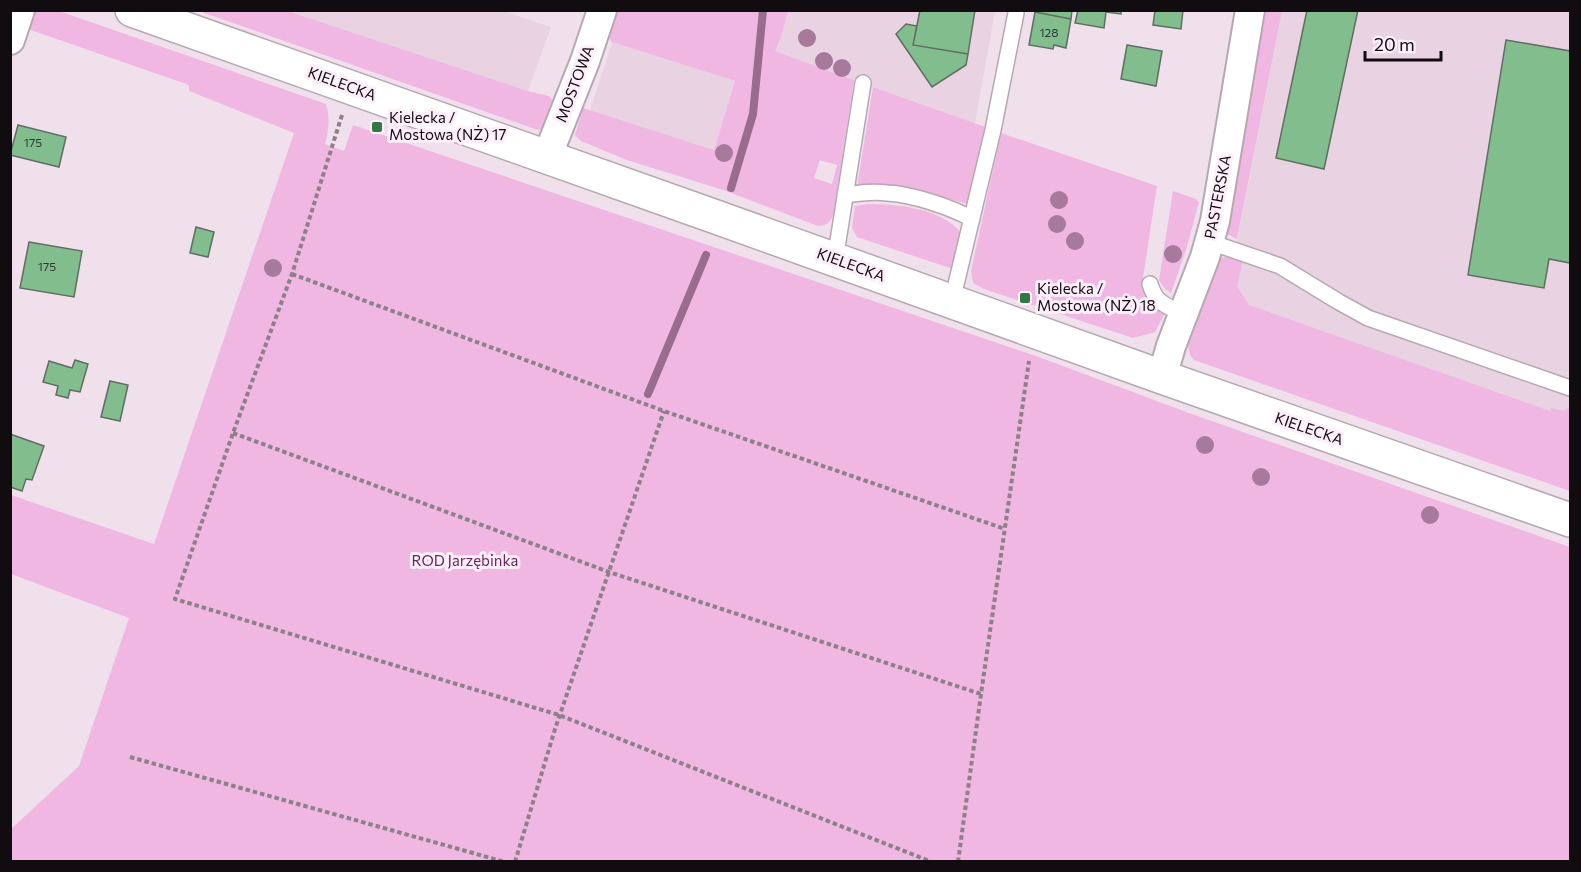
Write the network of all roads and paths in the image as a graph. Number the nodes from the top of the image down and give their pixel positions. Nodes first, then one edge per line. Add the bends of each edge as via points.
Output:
1 (20, 10) edge
2 (132, 10) edge
3 (602, 10) edge
4 (1250, 10) edge
5 (1016, 13) dead end
6 (10, 40) edge
7 (863, 83) dead end
8 (351, 87) junction
9 (547, 157) junction
10 (845, 195) junction
11 (972, 219) junction
12 (1210, 242) junction
13 (835, 260) junction
14 (292, 274) junction
15 (1150, 284) dead end
16 (952, 301) junction
17 (1183, 314) junction
18 (1033, 330) junction
19 (1162, 377) junction
20 (1570, 388) edge
21 (664, 411) junction
22 (233, 433) junction
23 (1570, 520) edge
24 (1005, 529) junction
25 (609, 572) junction
26 (981, 694) junction
27 (559, 715) junction
28 (130, 757) dead end
29 (505, 861) edge
30 (515, 861) edge
31 (932, 861) edge
32 (958, 861) edge

1 - 6 street
2 - 8 main road, KIELECKA
3 - 9 street, MOSTOWA
4 - 12 street, PASTERSKA
5 - 11 lane
7 - 10 lane
8 - 9 main road, KIELECKA
8 - 14 path
9 - 13 main road, KIELECKA
10 - 11 lane via 909,196
10 - 13 lane
11 - 16 lane
12 - 17 street, PASTERSKA
12 - 20 lane via 1280,266 1368,318
13 - 16 main road, KIELECKA
14 - 21 path
14 - 22 path
15 - 17 lane via 1156,299
16 - 18 main road, KIELECKA
17 - 19 street, PASTERSKA
18 - 19 main road, KIELECKA
18 - 24 path
19 - 23 main road, KIELECKA
21 - 24 path
21 - 25 path
22 - 25 path
22 - 27 path via 176,598
24 - 26 path
25 - 26 path
25 - 27 path
26 - 32 path
27 - 30 path
27 - 31 path
28 - 29 path

